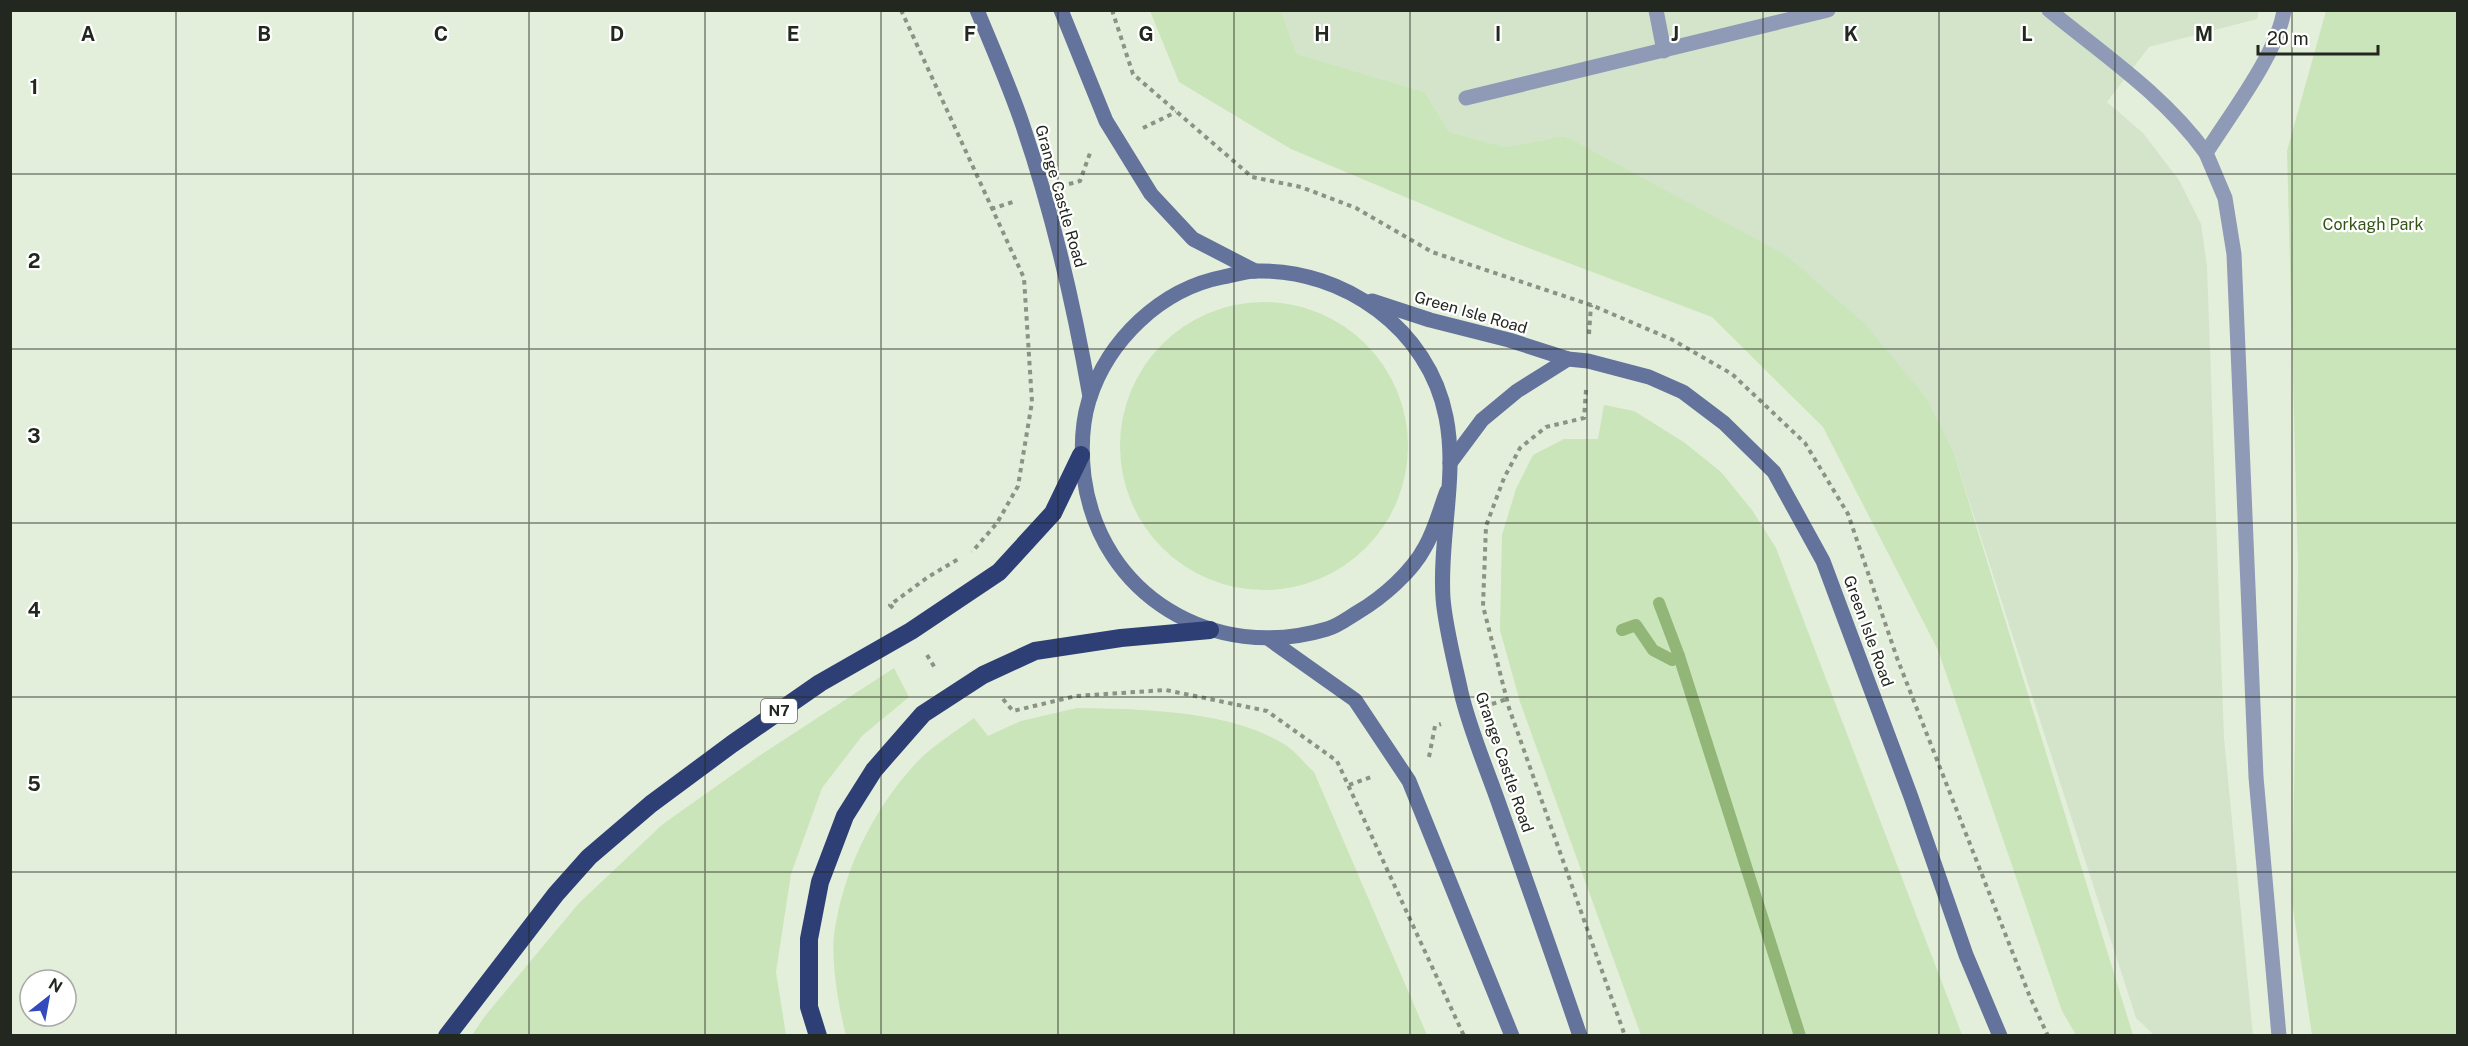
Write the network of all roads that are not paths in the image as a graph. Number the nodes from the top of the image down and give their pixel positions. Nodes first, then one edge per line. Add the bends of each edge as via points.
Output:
1 (977, 10) edge
2 (1060, 10) edge
3 (1656, 10) edge
4 (1828, 10) edge
5 (2049, 10) edge
6 (2284, 10) edge
7 (1664, 51) junction
8 (1466, 98) dead end
9 (2206, 153) junction
10 (1255, 271) junction
11 (1363, 298) junction
12 (1568, 360) junction
13 (1090, 397) junction
14 (1081, 455) junction
15 (1450, 463) junction
16 (1447, 491) junction
17 (1210, 630) junction
18 (1269, 639) junction
19 (447, 1035) edge
20 (818, 1035) edge
21 (1512, 1035) edge
22 (1580, 1035) edge
23 (2000, 1035) edge
24 (2279, 1035) edge

1 - 13 main road, Grange Castle Road via 1044,192
2 - 10 main road, Grange Castle Road via 1106,121 1151,194 1193,239
3 - 7 lane
4 - 7 lane
5 - 9 lane via 2161,100
6 - 9 lane via 2262,64
7 - 8 lane
9 - 24 lane via 2225,198 2234,254 2256,777
10 - 11 main road, Grange Castle Road via 1311,276
10 - 13 main road, Grange Castle Road via 1202,281 1153,308 1115,348
11 - 12 main road, Green Isle Road
11 - 15 main road, Grange Castle Road via 1401,329 1429,369 1446,415
12 - 15 main road via 1517,391 1482,420
12 - 23 main road, Green Isle Road via 1588,361 1648,377 1683,392 1724,423 1774,472 1823,561 1966,955
13 - 14 main road, Grange Castle Road
14 - 17 main road, Grange Castle Road via 1087,501 1104,544 1125,573 1167,611
14 - 19 highway, N7 via 1053,513 999,572 911,631 820,683 732,744 651,804 590,857 556,894
15 - 16 main road, Grange Castle Road
16 - 18 main road, Grange Castle Road via 1425,549 1384,597 1330,628
16 - 22 main road, Grange Castle Road via 1443,599 1462,695
17 - 18 main road, Grange Castle Road
17 - 20 highway via 1035,651 983,675 923,714 874,770 845,816 820,882 809,939 809,1007
18 - 21 main road, Grange Castle Road via 1355,700 1409,781

